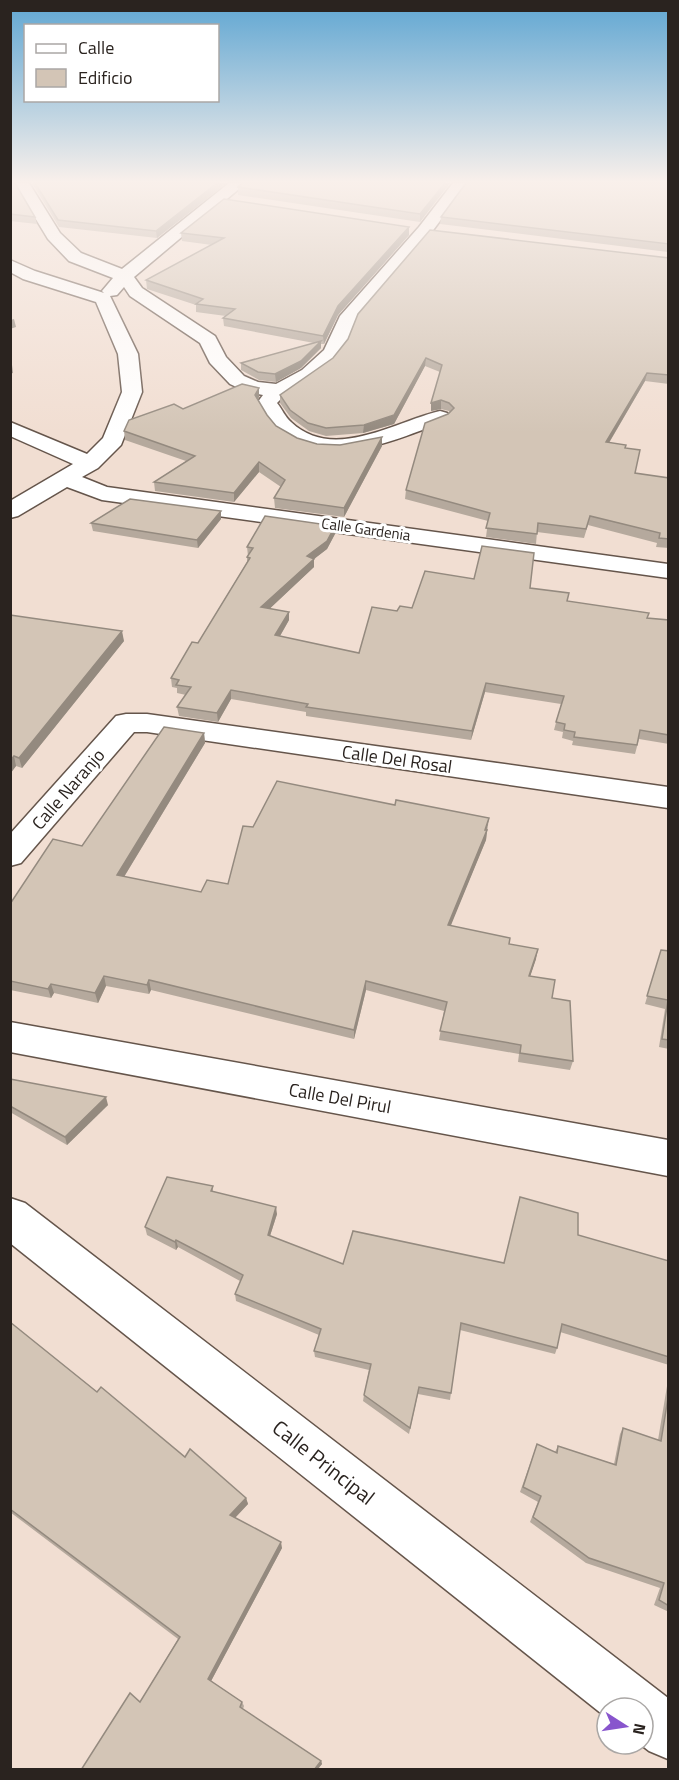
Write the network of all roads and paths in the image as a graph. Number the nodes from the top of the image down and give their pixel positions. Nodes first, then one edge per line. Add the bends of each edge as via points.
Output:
1 (12, 266) edge
2 (98, 266) edge
3 (137, 266) edge
4 (394, 266) edge
5 (124, 276) junction
6 (104, 299) junction
7 (276, 390) junction
8 (440, 417) edge
9 (10, 428) edge
10 (90, 463) junction
11 (65, 478) junction
12 (10, 510) edge
13 (669, 571) edge
14 (126, 723) joint
15 (669, 798) edge
16 (10, 855) edge
17 (10, 1037) edge
18 (669, 1158) edge
19 (10, 1217) edge
20 (622, 1696) edge
21 (655, 1721) edge
22 (669, 1732) edge

1 - 6 street
2 - 5 street
3 - 5 street
4 - 7 street via 347,320 344,336 325,361
5 - 6 street
5 - 7 street via 135,292 208,340 217,359 237,380 254,388
6 - 10 street via 128,354 132,392 113,440
7 - 8 street via 267,403 286,430 316,446 347,447
9 - 10 street
10 - 11 street
11 - 12 street
11 - 13 street, Calle Gardenia via 102,493
14 - 15 street, Calle Del Rosal
14 - 16 street, Calle Naranjo
17 - 18 street, Calle Del Pirul
19 - 20 street, Calle Principal
21 - 22 street

